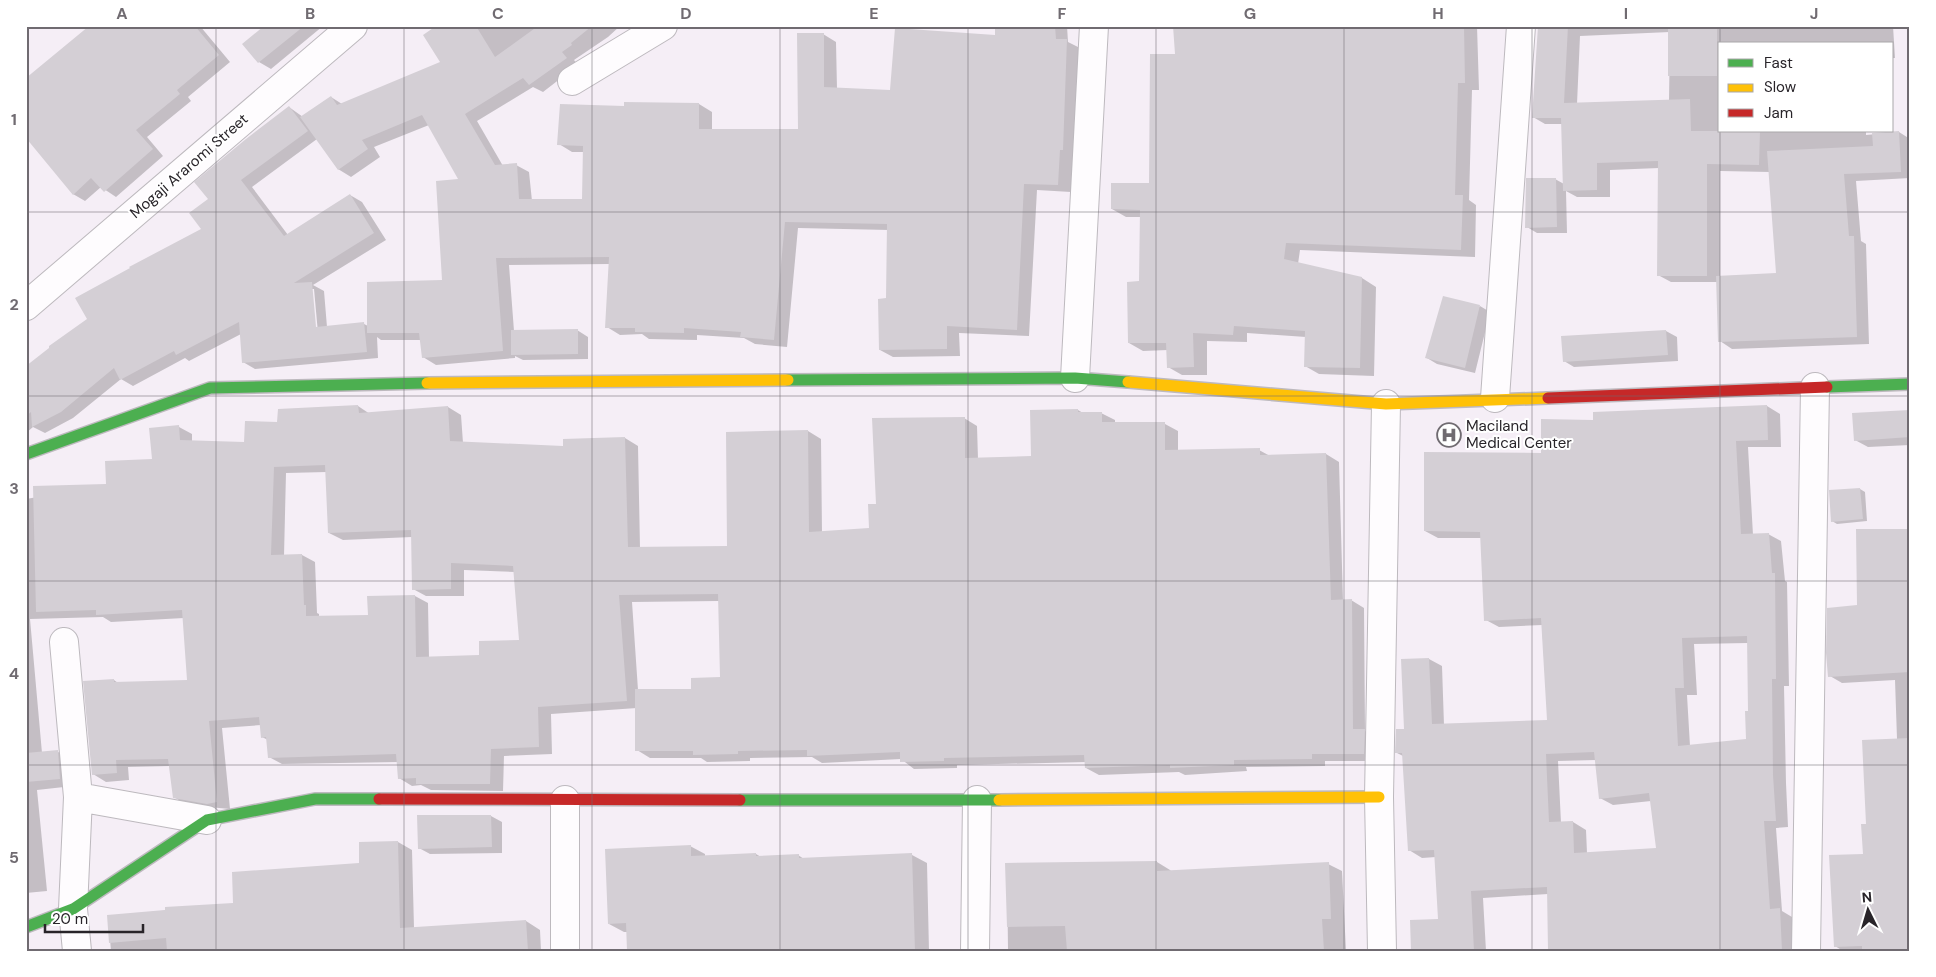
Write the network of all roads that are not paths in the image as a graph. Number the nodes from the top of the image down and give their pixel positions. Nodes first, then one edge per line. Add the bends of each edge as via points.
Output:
1 (352, 26) edge
2 (663, 26) edge
3 (1094, 26) edge
4 (1522, 26) edge
5 (572, 81) dead end
6 (26, 306) edge
7 (1075, 378) junction
8 (1910, 384) edge
9 (1815, 387) junction
10 (1495, 398) junction
11 (1386, 404) junction
12 (26, 454) edge
13 (64, 642) dead end
14 (78, 797) junction
15 (1379, 797) junction
16 (565, 800) junction
17 (977, 800) junction
18 (207, 820) junction
19 (73, 909) junction
20 (26, 927) edge
21 (77, 951) edge
22 (565, 951) edge
23 (976, 951) edge
24 (1382, 951) edge
25 (1806, 951) edge

1 - 6 street, Mogaji Araromi Street
2 - 5 street
3 - 7 street
4 - 10 street
7 - 11 street
7 - 12 street via 538,381 210,388
8 - 9 street
9 - 10 street
9 - 25 street
10 - 11 street
11 - 15 street
13 - 14 street
14 - 18 street
14 - 19 street
15 - 17 street
15 - 24 street
16 - 17 street
16 - 18 street via 314,799
16 - 22 street
17 - 23 street
18 - 19 street
19 - 20 street
19 - 21 street

